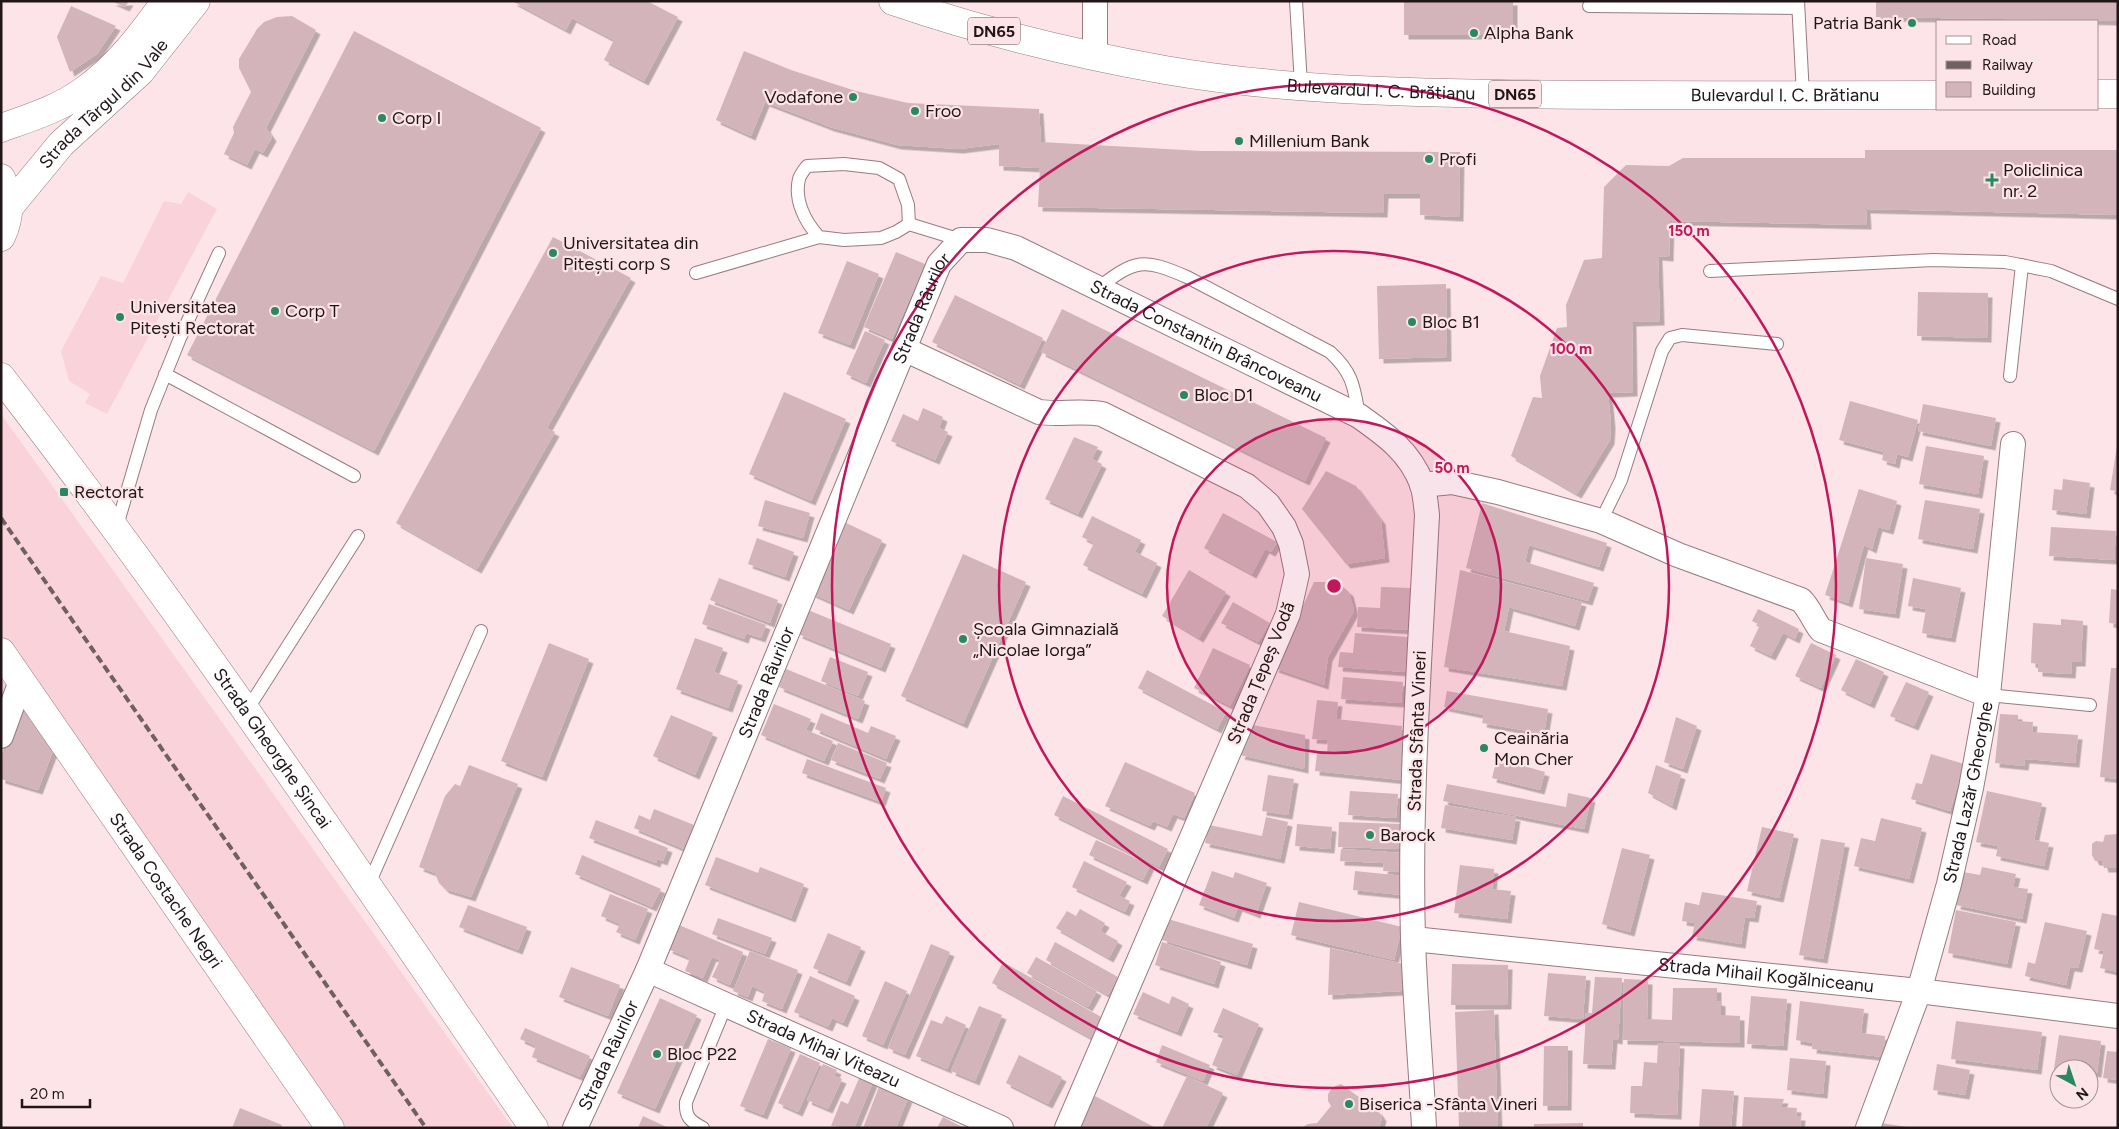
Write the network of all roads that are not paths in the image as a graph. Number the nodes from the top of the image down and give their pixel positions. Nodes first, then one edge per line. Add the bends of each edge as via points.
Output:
1 (166, 1) edge
2 (196, 1) edge
3 (893, 1) edge
4 (1095, 1) edge
5 (1296, 1) edge
6 (1798, 5) edge
7 (1589, 6) dead end
8 (1095, 56) junction
9 (1301, 85) junction
10 (2099, 94) edge
11 (2118, 94) edge
12 (1803, 95) junction
13 (1936, 95) edge
14 (1, 128) edge
15 (1, 178) edge
16 (10, 206) junction
17 (909, 224) junction
18 (1, 237) edge
19 (819, 237) junction
20 (961, 240) junction
21 (219, 253) dead end
22 (2022, 265) junction
23 (1710, 271) dead end
24 (696, 273) dead end
25 (1098, 288) junction
26 (2118, 299) edge
27 (1777, 344) dead end
28 (904, 349) junction
29 (165, 374) junction
30 (2010, 376) dead end
31 (1, 377) edge
32 (1359, 416) junction
33 (2013, 444) dead end
34 (354, 476) dead end
35 (1422, 484) junction
36 (1601, 521) junction
37 (116, 529) junction
38 (358, 536) dead end
39 (481, 631) dead end
40 (1, 652) edge
41 (21, 681) junction
42 (1988, 695) junction
43 (2090, 705) dead end
44 (246, 710) junction
45 (1, 736) edge
46 (368, 886) junction
47 (1414, 939) junction
48 (648, 970) junction
49 (1920, 991) junction
50 (726, 1005) junction
51 (2118, 1016) edge
52 (330, 1128) edge
53 (534, 1128) edge
54 (575, 1128) edge
55 (703, 1128) edge
56 (1000, 1128) edge
57 (1067, 1128) edge
58 (1424, 1128) edge
59 (1868, 1128) edge

1 - 14 main road, Strada Târgul din Vale via 128,50 82,92 54,108
2 - 16 main road, Strada Târgul din Vale via 140,72 61,144
3 - 8 main road, Bulevardul I. C. Brătianu / DN65 via 972,26
4 - 8 street
5 - 9 lane
6 - 7 lane
6 - 12 lane
8 - 9 main road, Bulevardul I. C. Brătianu / DN65 via 1167,71
9 - 12 main road, Bulevardul I. C. Brătianu / DN65 via 1404,92
10 - 11 main road
12 - 13 main road, Bulevardul I. C. Brătianu / DN65
15 - 16 main road
16 - 18 main road
17 - 19 lane via 881,238 844,240
17 - 19 lane via 908,205 899,179 879,168 844,164 807,166 799,179 800,202 807,224
17 - 20 lane
19 - 24 lane
20 - 25 street, Strada Constantin Brâncoveanu via 988,240 1016,248
20 - 28 street, Strada Râurilor via 940,264
21 - 29 lane
22 - 23 lane via 1933,260
22 - 26 lane via 2051,272
22 - 30 lane
25 - 32 street, Strada Constantin Brâncoveanu
25 - 32 lane via 1121,270 1142,263 1164,267 1188,277 1330,352 1344,365 1351,379
27 - 36 lane via 1682,335 1670,338 1662,351 1621,480
28 - 48 street, Strada Râurilor
28 - 57 street, Strada Țepeș Vodă via 1039,412 1102,414 1247,486 1268,504 1291,544 1297,574 1288,614
29 - 34 lane
29 - 37 lane
31 - 37 main road, Strada Gheorghe Șincai
32 - 35 street, Strada Constantin Brâncoveanu via 1388,436 1406,454
33 - 42 street, Strada Lazăr Gheorghe
35 - 36 street via 1452,482
35 - 47 street, Strada Sfânta Vineri via 1427,515 1416,718
36 - 42 street via 1678,555 1801,600 1821,630
37 - 44 main road, Strada Gheorghe Șincai
38 - 44 lane
39 - 46 lane
40 - 41 main road, Strada Costache Negri
41 - 45 street
41 - 52 main road, Strada Costache Negri
42 - 43 lane
42 - 49 street, Strada Lazăr Gheorghe via 1949,884
44 - 46 main road, Strada Gheorghe Șincai
46 - 53 main road, Strada Gheorghe Șincai
47 - 49 street, Strada Mihail Kogălniceanu
47 - 58 street, Strada Sfânta Vineri
48 - 50 street, Strada Mihai Viteazu
48 - 54 street, Strada Râurilor
49 - 51 street, Strada Mihail Kogălniceanu
49 - 59 street, Strada Lazăr Gheorghe
50 - 55 lane via 686,1102 685,1112 689,1120
50 - 56 street, Strada Mihai Viteazu

